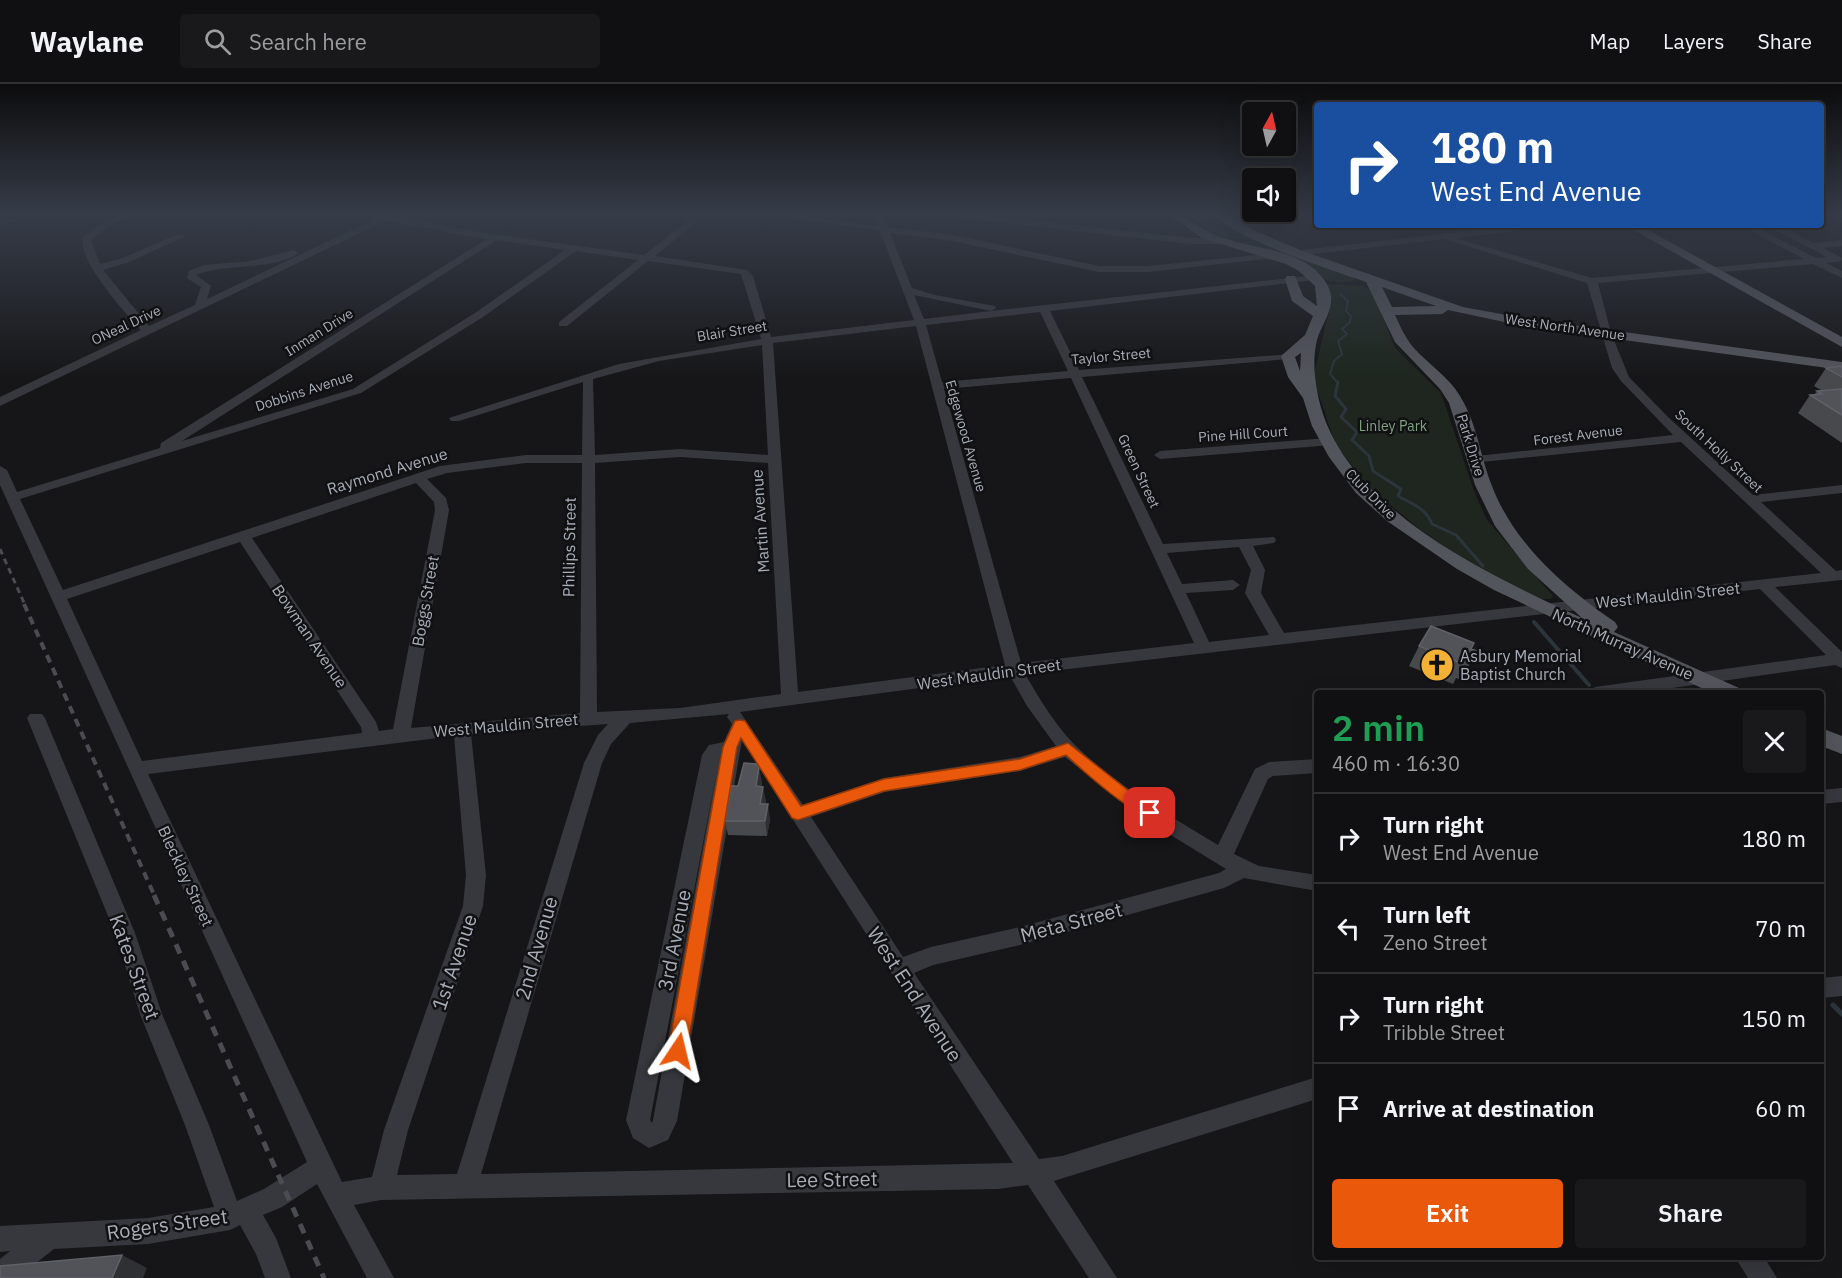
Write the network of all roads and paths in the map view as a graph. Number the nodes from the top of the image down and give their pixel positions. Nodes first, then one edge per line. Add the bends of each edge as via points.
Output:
1 (99, 269) edge
2 (203, 269) edge
3 (280, 269) edge
4 (446, 269) edge
5 (545, 269) edge
6 (635, 269) edge
7 (720, 269) edge
8 (900, 269) edge
9 (1098, 269) edge
10 (1151, 269) edge
11 (1302, 269) edge
12 (1339, 269) edge
13 (1552, 269) edge
14 (1726, 269) edge
15 (1808, 269) edge
16 (1711, 270) junction
17 (1723, 277) junction
18 (1291, 279) junction
19 (1316, 279) junction
20 (1592, 280) junction
21 (1372, 281) junction
22 (909, 290) junction
23 (199, 308) junction
24 (1044, 308) junction
25 (1460, 310) junction
26 (1022, 311) junction
27 (1388, 311) junction
28 (1322, 316) junction
29 (920, 323) junction
30 (563, 324) dead end
31 (150, 330) junction
32 (1606, 333) junction
33 (1310, 338) junction
34 (766, 341) junction
35 (1842, 344) edge
36 (1288, 356) junction
37 (1842, 366) edge
38 (1077, 374) junction
39 (586, 378) junction
40 (936, 386) junction
41 (1310, 398) junction
42 (0, 402) edge
43 (455, 418) dead end
44 (1683, 438) junction
45 (1328, 442) junction
46 (158, 453) junction
47 (1160, 455) dead end
48 (588, 459) junction
49 (774, 459) junction
50 (1476, 460) junction
51 (0, 470) edge
52 (417, 477) junction
53 (1842, 489) edge
54 (13, 497) junction
55 (1749, 499) junction
56 (243, 536) junction
57 (1269, 540) dead end
58 (1244, 542) junction
59 (1158, 549) junction
60 (1837, 575) edge
61 (1763, 584) junction
62 (1233, 585) dead end
63 (1176, 588) junction
64 (58, 597) junction
65 (1576, 604) junction
66 (1542, 609) junction
67 (1279, 639) junction
68 (1204, 647) junction
69 (1840, 661) edge
70 (1015, 671) junction
71 (1703, 680) junction
72 (1652, 690) edge
73 (1725, 690) edge
74 (790, 699) junction
75 (735, 716) junction
76 (36, 718) dead end
77 (588, 718) junction
78 (624, 718) junction
79 (462, 729) junction
80 (401, 735) junction
81 (1824, 737) edge
82 (371, 738) junction
83 (1842, 746) edge
84 (730, 747) junction
85 (1068, 749) junction
86 (1314, 766) edge
87 (136, 769) junction
88 (1842, 795) edge
89 (1824, 797) edge
90 (798, 814) junction
91 (1222, 858) junction
92 (1242, 869) junction
93 (1314, 883) edge
94 (899, 969) junction
95 (1842, 987) edge
96 (1824, 988) edge
97 (1314, 1089) edge
98 (322, 1166) junction
99 (1032, 1172) junction
100 (465, 1187) junction
101 (381, 1188) junction
102 (335, 1195) junction
103 (237, 1214) junction
104 (49, 1237) junction
105 (0, 1239) edge
106 (1750, 1260) edge
107 (0, 1275) edge
108 (278, 1278) edge
109 (381, 1278) edge
110 (1104, 1278) edge
111 (1764, 1278) edge

1 - 31 street via 144,328
2 - 23 street via 191,276 206,286
3 - 23 street, ONeal Drive
4 - 46 street, Inman Drive via 171,440
5 - 46 street, Dobbins Avenue via 357,391
6 - 30 street
7 - 34 street, Martin Avenue via 748,276
8 - 22 street, Edgewood Avenue
9 - 10 street
11 - 19 main road
12 - 21 main road, West North Avenue
13 - 20 street
14 - 16 street
15 - 17 street
16 - 17 main road
16 - 20 street
17 - 35 main road
18 - 19 street, Blair Street
18 - 24 street, Blair Street
18 - 28 main road via 1297,298
19 - 21 main road via 1339,284
19 - 28 main road via 1325,298
20 - 32 street, South Holly Street
21 - 25 main road, West North Avenue
21 - 27 main road, Park Drive
22 - 26 street, Blair Street via 971,306
22 - 29 street, Edgewood Avenue
23 - 31 street, ONeal Drive
24 - 26 street, Blair Street
24 - 38 street, Green Street
25 - 27 main road
25 - 32 main road, West North Avenue
26 - 29 street, Blair Street
27 - 50 main road, Park Drive via 1402,343 1457,402
28 - 33 main road, Club Drive
29 - 34 street, Blair Street
29 - 40 street, Edgewood Avenue
31 - 42 street, ONeal Drive
32 - 37 main road, West North Avenue
32 - 44 street, South Holly Street via 1624,379
33 - 36 main road
33 - 41 main road, Club Drive
34 - 39 street, Blair Street via 637,362
34 - 49 street, Martin Avenue
36 - 38 street, Taylor Street
36 - 41 main road via 1295,377
38 - 40 street, Taylor Street
38 - 59 street, Green Street
39 - 43 street, Blair Street
39 - 48 street, Phillips Street
40 - 70 street, Edgewood Avenue
41 - 45 main road, Club Drive
44 - 50 street, Forest Avenue
44 - 55 street, South Holly Street
45 - 47 street, Pine Hill Court
45 - 66 main road, Club Drive via 1352,477 1393,518 1449,557
46 - 54 street, Dobbins Avenue
48 - 49 street, Raymond Avenue via 680,453
48 - 52 street, Raymond Avenue via 488,462
48 - 77 street, Phillips Street
49 - 74 street, Martin Avenue
50 - 65 main road, Park Drive via 1492,507 1504,525 1542,572
51 - 54 street, Bleckley Street
52 - 56 street, Raymond Avenue
52 - 80 street, Boggs Street via 441,501 442,510
53 - 55 street
54 - 64 street, Bleckley Street
55 - 60 street, South Holly Street
56 - 64 street, Raymond Avenue
56 - 82 street, Bowman Avenue via 370,726
57 - 58 street
58 - 59 street
58 - 67 street via 1258,570 1253,593
59 - 63 street, Green Street
60 - 61 street, West Mauldin Street
61 - 65 street, West Mauldin Street
61 - 69 street
62 - 63 street
63 - 68 street, Green Street
64 - 87 street, Bleckley Street
65 - 66 street, West Mauldin Street
65 - 71 main road, North Murray Avenue via 1607,627
66 - 67 street, West Mauldin Street
66 - 71 main road, North Murray Avenue
67 - 68 street, West Mauldin Street
68 - 70 street, West Mauldin Street
69 - 71 street
70 - 74 street, West Mauldin Street
70 - 85 street, Edgewood Avenue
71 - 72 street
71 - 73 main road, North Murray Avenue
74 - 75 street, West Mauldin Street
75 - 78 street, West Mauldin Street
75 - 84 street, 3rd Avenue
75 - 90 street, West End Avenue
76 - 103 street, Kates Street via 125,933 151,1014
77 - 78 street, West Mauldin Street
77 - 79 street, West Mauldin Street
78 - 100 street, 2nd Avenue via 604,740 593,763
79 - 80 street, West Mauldin Street
79 - 101 street, 1st Avenue via 476,876 473,906 396,1130
80 - 82 street, West Mauldin Street
81 - 83 main road
82 - 87 street, West Mauldin Street
84 - 84 street, 3rd Avenue via 715,750 711,755 638,1120 641,1131 649,1136 660,1132 665,1121
85 - 90 street via 1020,764 884,785
85 - 91 street, Edgewood Avenue via 1150,813
86 - 91 street via 1269,769 1261,774
87 - 98 street, Bleckley Street
88 - 89 street
90 - 94 street, West End Avenue
91 - 92 street, Edgewood Avenue
92 - 93 street, Edgewood Avenue
92 - 94 street, Meta Street via 1224,880 931,956
94 - 99 street, West End Avenue
95 - 96 street
97 - 99 street, Lee Street via 1062,1168
98 - 102 street, Bleckley Street
98 - 103 street, Rogers Street via 273,1198
99 - 100 street, Lee Street via 998,1177
99 - 110 street, West End Avenue
100 - 101 street, Lee Street
101 - 102 street, Lee Street
102 - 109 street, Bleckley Street
103 - 104 street, Rogers Street via 148,1231
103 - 108 street, Kates Street via 267,1247
104 - 105 street, Rogers Street
104 - 107 street
106 - 111 street

